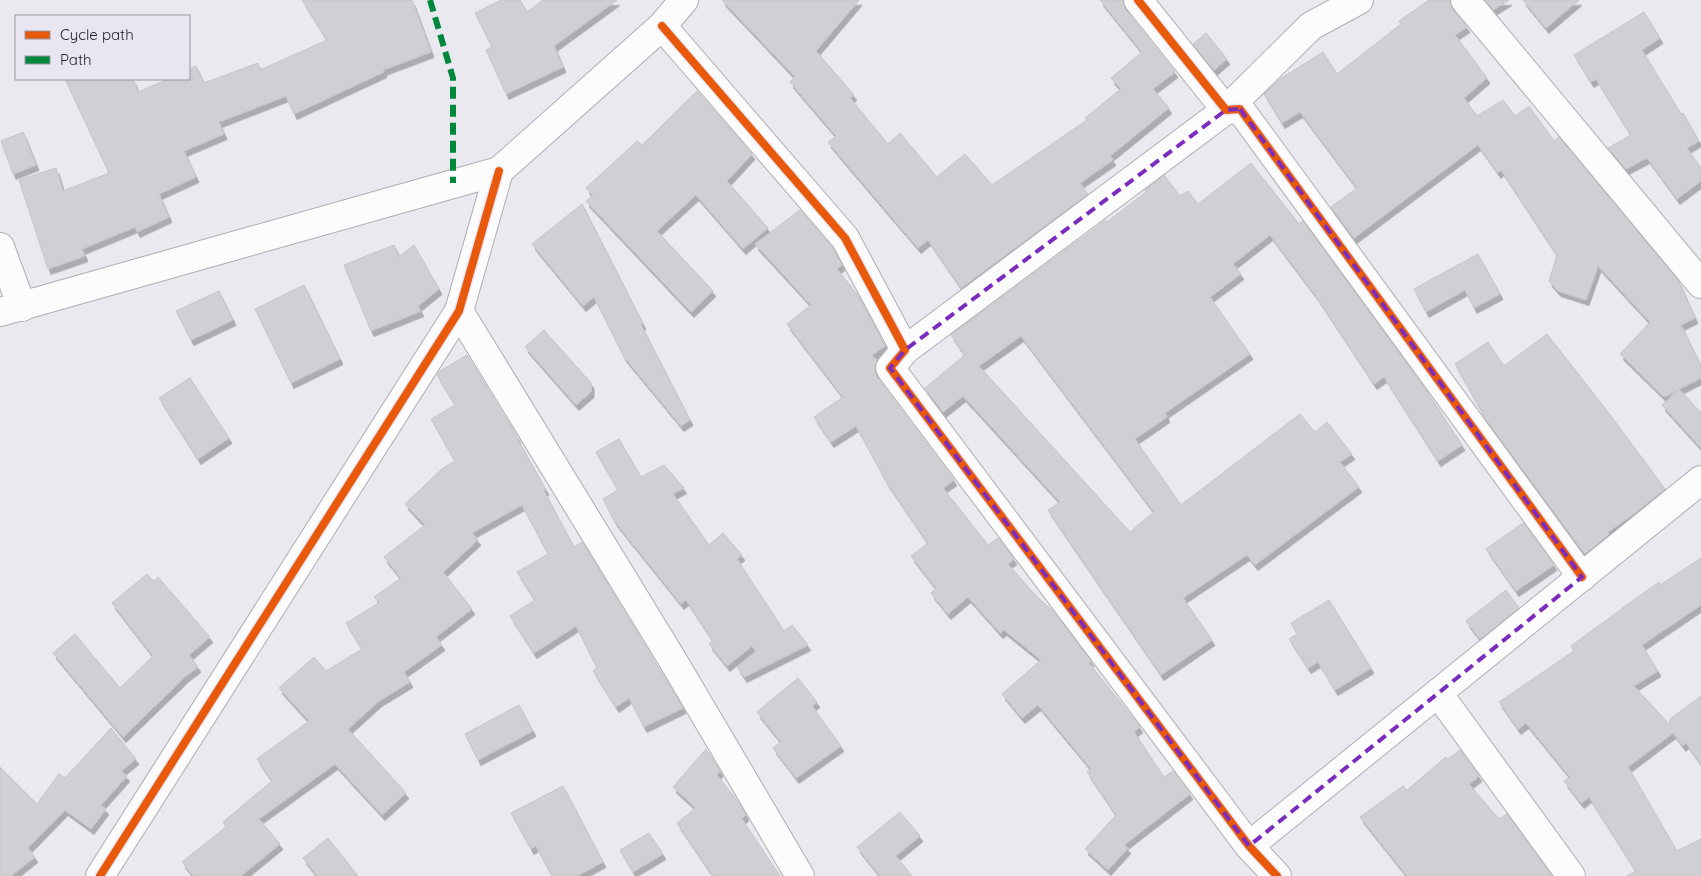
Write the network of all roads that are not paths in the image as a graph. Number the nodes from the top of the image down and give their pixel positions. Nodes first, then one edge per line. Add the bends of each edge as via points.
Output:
1 (684, 0) edge
2 (1138, 0) edge
3 (1359, 0) edge
4 (1465, 0) edge
5 (662, 26) junction
6 (1226, 110) junction
7 (499, 171) junction
8 (0, 247) edge
9 (1701, 284) edge
10 (11, 310) edge
11 (459, 311) junction
12 (905, 350) junction
13 (1701, 480) edge
14 (1582, 577) junction
15 (1438, 693) junction
16 (1249, 846) junction
17 (100, 876) edge
18 (800, 876) edge
19 (1277, 876) edge
20 (1571, 876) edge

1 - 5 street
2 - 6 street
3 - 6 street via 1311,26
4 - 9 street
5 - 7 street
5 - 12 street via 845,238
6 - 12 street
6 - 14 street via 1240,109
7 - 10 street
7 - 11 street
8 - 10 street
11 - 17 street
11 - 18 street via 672,659
12 - 16 street via 890,368
13 - 14 street
14 - 15 street
15 - 16 street
15 - 20 street
16 - 19 street

